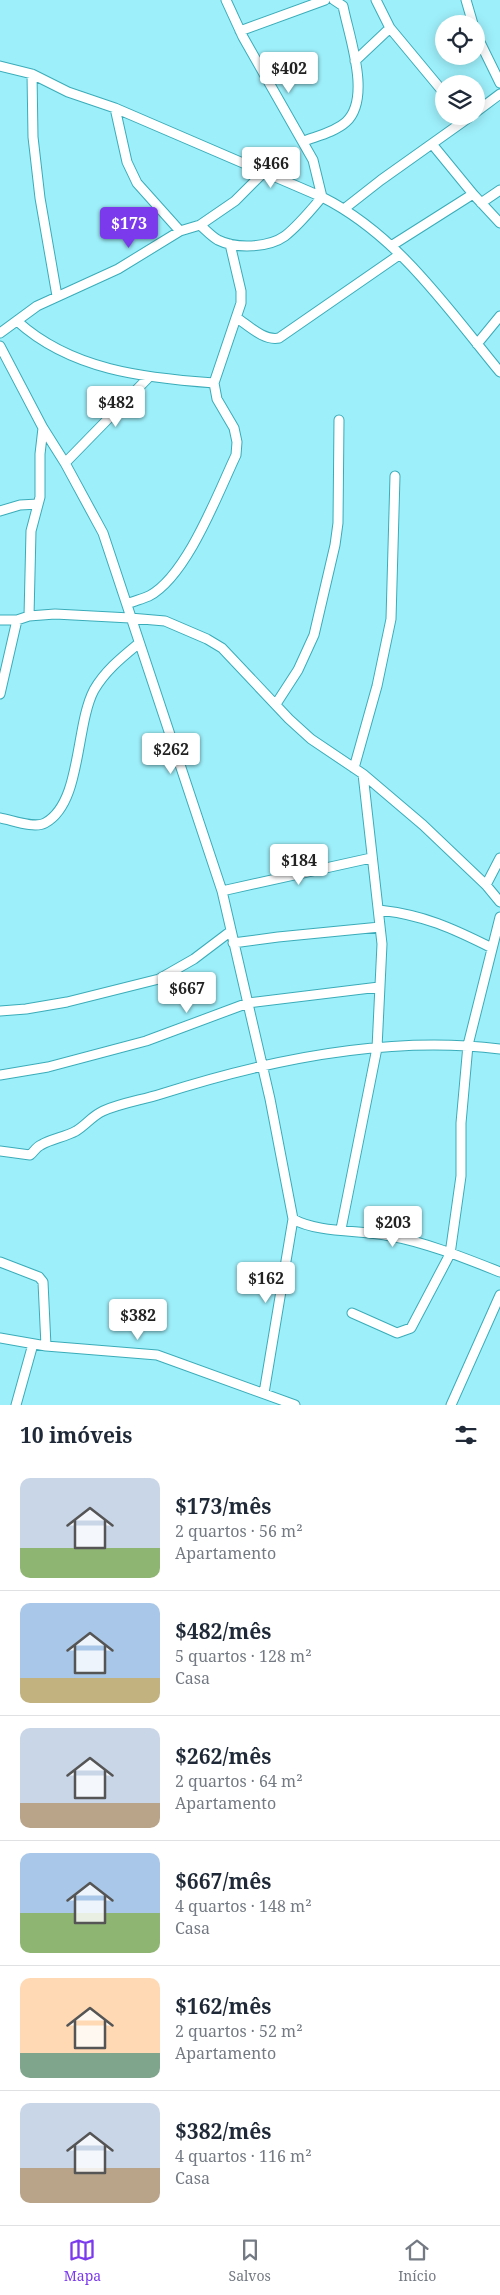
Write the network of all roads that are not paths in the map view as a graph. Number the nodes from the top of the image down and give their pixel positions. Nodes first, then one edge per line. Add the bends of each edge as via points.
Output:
1 (226, 0) edge
2 (325, 0) edge
3 (334, 0) edge
4 (376, 0) edge
5 (466, 0) edge
6 (470, 15) edge
7 (390, 28) junction
8 (240, 31) junction
9 (485, 52) edge
10 (355, 61) junction
11 (0, 66) edge
12 (32, 74) junction
13 (435, 82) edge
14 (500, 83) edge
15 (500, 94) edge
16 (485, 105) edge
17 (115, 108) junction
18 (458, 125) edge
19 (304, 141) junction
20 (432, 144) junction
21 (264, 172) junction
22 (500, 190) edge
23 (473, 194) junction
24 (322, 197) junction
25 (481, 203) junction
26 (344, 209) junction
27 (500, 223) edge
28 (200, 225) junction
29 (180, 231) junction
30 (230, 244) junction
31 (390, 246) junction
32 (399, 255) junction
33 (57, 296) junction
34 (500, 316) edge
35 (237, 318) junction
36 (17, 321) junction
37 (0, 333) edge
38 (477, 344) junction
39 (0, 346) edge
40 (500, 372) edge
41 (149, 378) junction
42 (214, 383) junction
43 (338, 420) dead end
44 (44, 428) junction
45 (65, 463) junction
46 (395, 476) dead end
47 (38, 504) junction
48 (0, 511) edge
49 (127, 604) junction
50 (29, 616) junction
51 (130, 618) junction
52 (0, 620) edge
53 (17, 620) junction
54 (138, 644) junction
55 (0, 694) edge
56 (276, 704) junction
57 (354, 768) junction
58 (363, 774) junction
59 (0, 818) edge
60 (371, 858) junction
61 (500, 858) edge
62 (486, 885) junction
63 (222, 891) junction
64 (500, 902) edge
65 (379, 910) junction
66 (500, 917) edge
67 (380, 927) junction
68 (231, 931) junction
69 (234, 943) junction
70 (492, 948) junction
71 (379, 987) junction
72 (248, 1003) junction
73 (0, 1011) edge
74 (468, 1045) junction
75 (377, 1048) junction
76 (500, 1049) edge
77 (261, 1067) junction
78 (0, 1075) edge
79 (0, 1151) edge
80 (292, 1219) junction
81 (342, 1229) junction
82 (450, 1254) junction
83 (0, 1262) edge
84 (500, 1272) edge
85 (500, 1295) edge
86 (352, 1313) dead end
87 (0, 1338) edge
88 (33, 1344) junction
89 (46, 1346) junction
90 (264, 1394) junction
91 (16, 1405) edge
92 (295, 1405) edge
93 (451, 1405) edge

1 - 8 street
2 - 8 street
3 - 10 street via 343,6
4 - 7 street
5 - 6 street
7 - 10 street
7 - 13 street
8 - 19 street
9 - 14 street
10 - 19 street via 359,76 354,113 337,128
11 - 12 street
12 - 17 street via 68,92
12 - 33 street via 33,137
15 - 16 street
17 - 21 street
17 - 29 street via 125,154 137,183
18 - 20 street
19 - 24 street via 313,160
20 - 23 street
20 - 26 street
21 - 24 street
21 - 28 street via 230,205
22 - 25 street
23 - 25 street
23 - 31 street
24 - 26 street
24 - 30 street via 283,237 254,245
25 - 27 street
26 - 31 street
28 - 29 street
28 - 30 street via 212,236
29 - 33 street via 118,269
30 - 35 street via 241,291
31 - 32 street
32 - 35 street via 279,338 272,339
32 - 38 street via 419,273
33 - 36 street
34 - 38 street
35 - 42 street
36 - 37 street
36 - 41 street via 42,341 80,359
38 - 40 street
39 - 44 street
41 - 42 street
41 - 45 street
42 - 49 street via 217,399 234,428 236,455 183,561 158,589
43 - 56 street via 336,545 314,635 298,670
44 - 45 street
44 - 47 street
45 - 49 street via 103,533
46 - 57 street via 391,619 377,686
47 - 48 street
47 - 50 street via 32,531
49 - 51 street
50 - 51 street via 84,614
50 - 53 street
51 - 54 street
51 - 56 street via 165,621 207,639 222,648
52 - 53 street
53 - 55 street
54 - 59 street via 106,672 93,692 83,720 71,783 54,816 43,824 34,825
54 - 63 street
56 - 57 street via 311,738
57 - 58 street
58 - 60 street
58 - 62 street via 430,831
60 - 63 street
60 - 65 street
61 - 62 street
62 - 64 street
63 - 68 street
65 - 67 street
65 - 70 street via 441,923
66 - 70 street
67 - 69 street
67 - 71 street
68 - 69 street
68 - 73 street via 194,959 159,979 67,1002
69 - 72 street
70 - 74 street
71 - 72 street
71 - 75 street
72 - 77 street
72 - 78 street via 146,1041 48,1067
74 - 75 street
74 - 76 street
74 - 82 street via 461,1123 461,1176
75 - 77 street
75 - 81 street
77 - 79 street via 109,1108 75,1132 42,1144 30,1155
77 - 80 street
80 - 81 street via 320,1228
80 - 90 street
81 - 82 street via 391,1236
82 - 84 street
82 - 86 street via 411,1328 397,1333
83 - 89 street via 39,1277 43,1282
85 - 93 street
87 - 88 street
88 - 89 street
88 - 91 street
89 - 90 street via 157,1355
90 - 92 street

